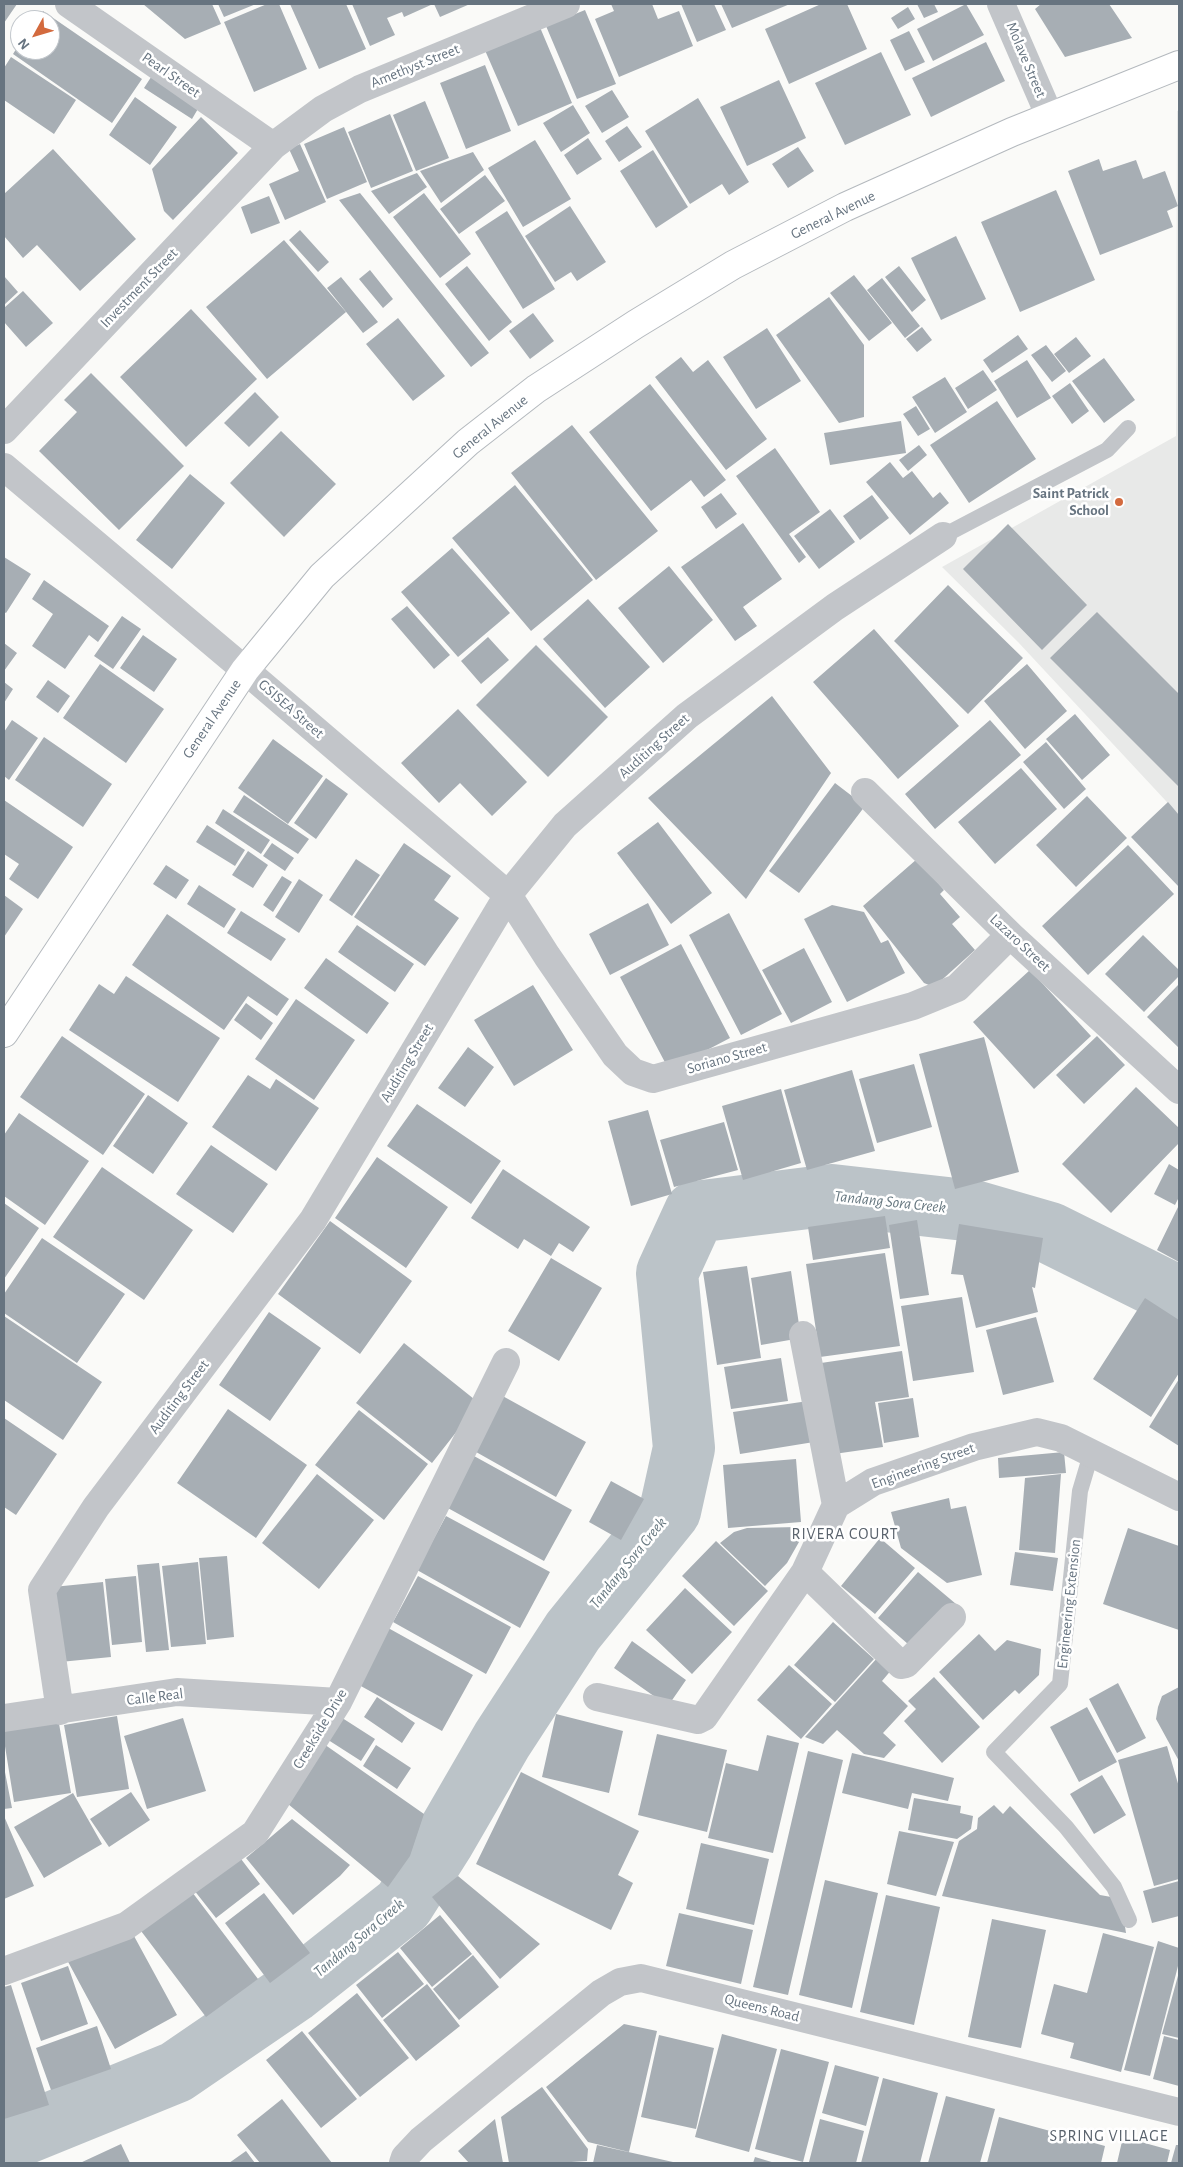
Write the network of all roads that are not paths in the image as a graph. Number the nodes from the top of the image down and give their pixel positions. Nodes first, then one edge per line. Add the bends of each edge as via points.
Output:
1 (69, 4) edge
2 (566, 4) edge
3 (1001, 4) edge
4 (1179, 66) edge
5 (1050, 117) junction
6 (273, 146) junction
7 (1128, 428) dead end
8 (4, 430) edge
9 (4, 467) edge
10 (943, 536) joint
11 (245, 670) junction
12 (865, 792) dead end
13 (508, 895) junction
14 (1010, 935) junction
15 (4, 1033) edge
16 (1179, 1090) edge
17 (803, 1335) dead end
18 (506, 1362) dead end
19 (1091, 1454) junction
20 (1179, 1497) edge
21 (836, 1505) junction
22 (805, 1572) junction
23 (952, 1617) dead end
24 (597, 1697) dead end
25 (338, 1702) junction
26 (60, 1710) junction
27 (4, 1718) edge
28 (1129, 1920) dead end
29 (4, 1971) edge
30 (1179, 2112) edge
31 (403, 2163) edge

1 - 6 street, Pearl Street
2 - 6 street, Amethyst Street via 360,89 323,109
3 - 5 street, Molave Street
4 - 5 street, General Avenue
5 - 11 street, General Avenue via 845,207 733,265 536,389 468,442 322,576
6 - 8 street, Investment Street
7 - 10 lane via 1107,450
9 - 11 street, GSISEA Street
10 - 13 street, Auditing Street via 835,607 687,716 565,825
11 - 13 street, GSISEA Street
11 - 15 street, General Avenue
12 - 14 street, Lazaro Street
13 - 14 street, Soriano Street via 615,1055 633,1072 653,1079 913,1006 957,988
13 - 26 street, Auditing Street via 313,1220 96,1508 42,1590
14 - 16 street, Lazaro Street
17 - 21 street
18 - 25 street, Creekside Drive
19 - 20 street, Engineering Street
19 - 21 street, Engineering Street via 1061,1438 1038,1432 974,1447 873,1482
19 - 28 lane, Engineering Extension via 1080,1491 1060,1684 994,1752 1066,1827 1114,1886
21 - 22 street
22 - 23 street via 901,1665 906,1664
22 - 24 street via 704,1717 698,1720
25 - 26 street, Calle Real via 176,1692
25 - 29 street, Creekside Drive via 255,1833 126,1926
26 - 27 street, Calle Real
30 - 31 street, Queens Road via 641,1978 620,1982 601,1994 421,2140

